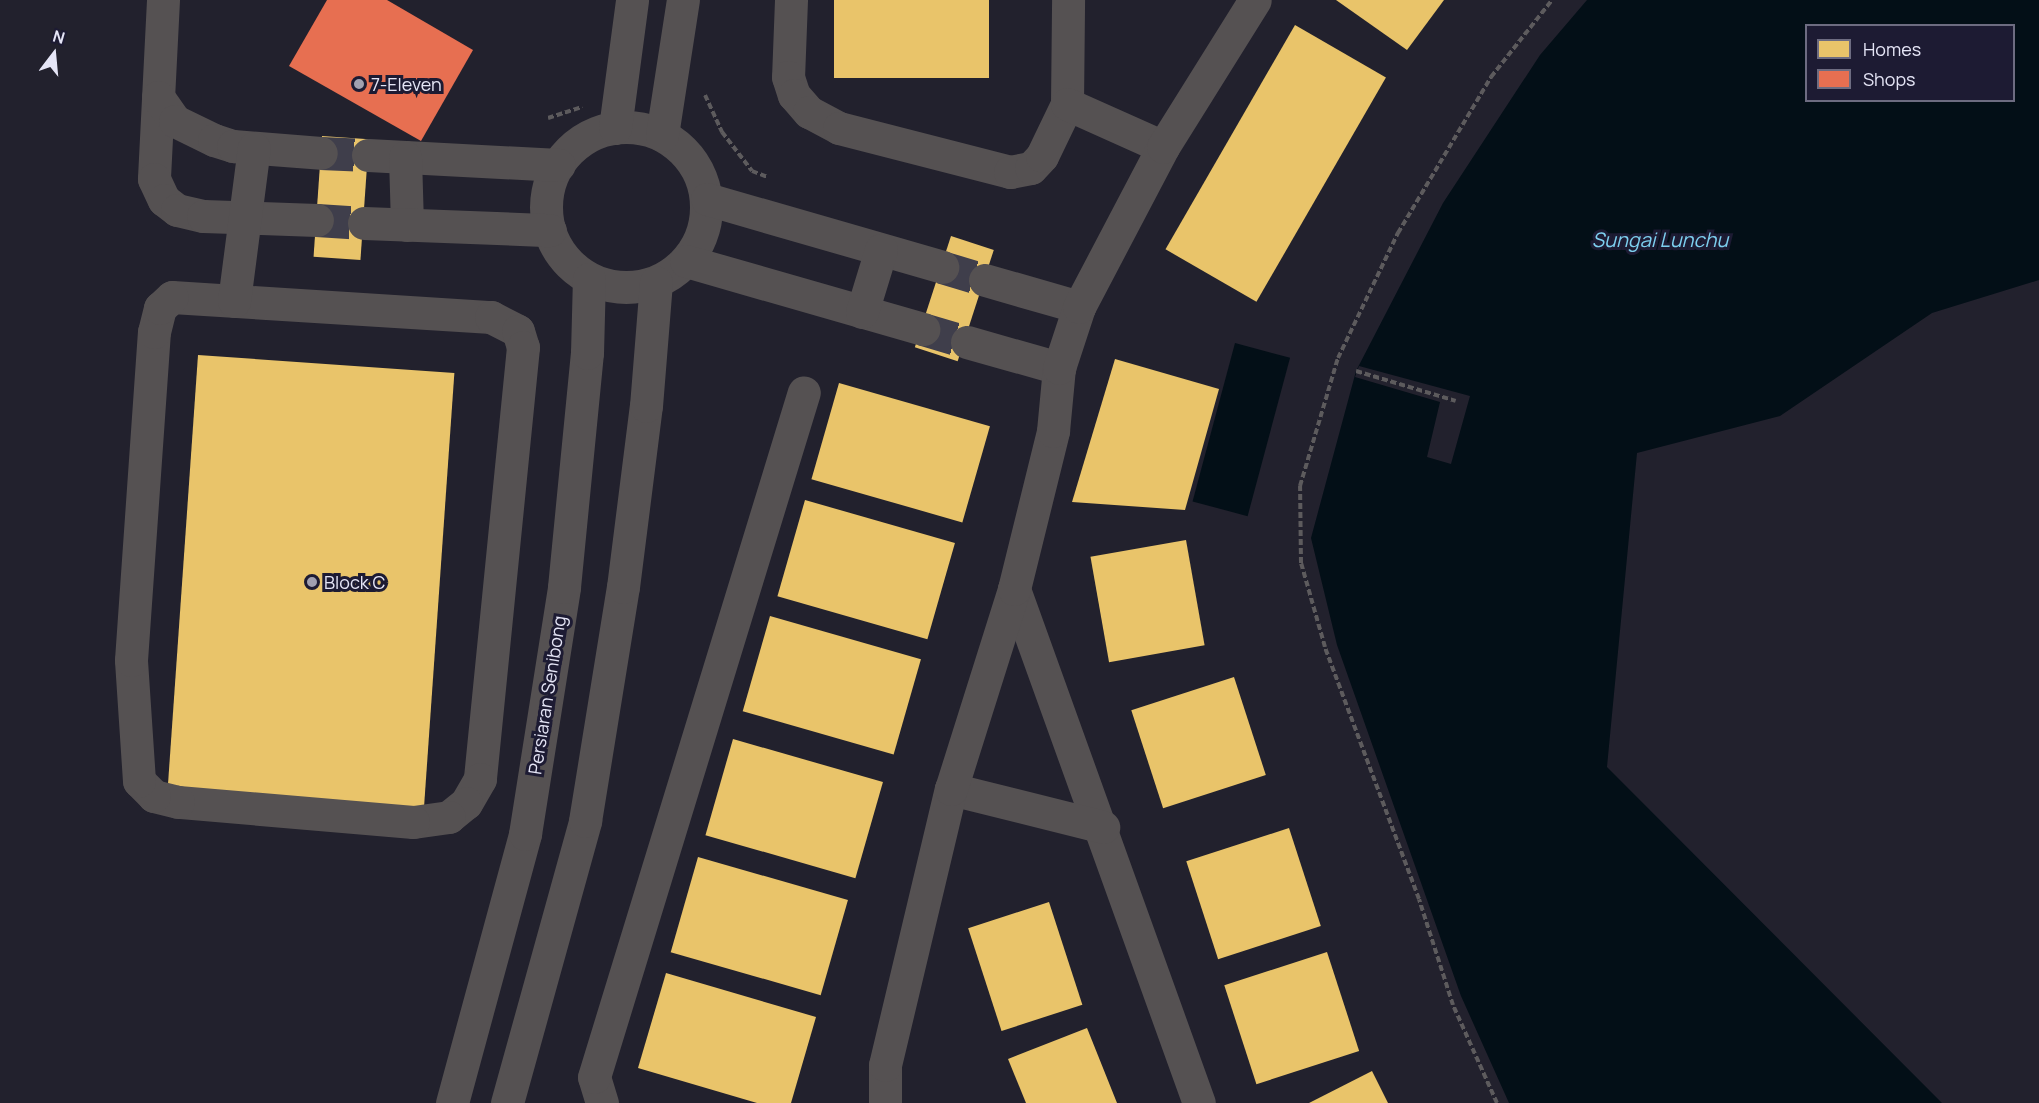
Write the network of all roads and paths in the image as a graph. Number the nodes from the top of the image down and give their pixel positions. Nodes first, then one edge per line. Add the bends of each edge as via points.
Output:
1 (163, 0) edge
2 (632, 0) edge
3 (683, 0) edge
4 (791, 0) edge
5 (1068, 0) edge
6 (1255, 0) edge
7 (1552, 0) edge
8 (703, 92) dead end
9 (159, 97) junction
10 (1067, 104) junction
11 (615, 128) junction
12 (662, 135) junction
13 (1163, 147) junction
14 (254, 148) junction
15 (321, 153) tunnel mouth
16 (368, 155) tunnel mouth
17 (405, 157) junction
18 (558, 165) junction
19 (771, 178) dead end
20 (707, 199) junction
21 (245, 217) junction
22 (317, 220) tunnel mouth
23 (364, 223) tunnel mouth
24 (407, 225) junction
25 (550, 230) junction
26 (881, 250) junction
27 (686, 261) junction
28 (942, 267) tunnel mouth
29 (589, 279) junction
30 (985, 280) tunnel mouth
31 (656, 282) junction
32 (234, 301) junction
33 (1079, 307) junction
34 (862, 312) junction
35 (923, 329) tunnel mouth
36 (967, 342) tunnel mouth
37 (1059, 368) junction
38 (1356, 371) dead end
39 (804, 392) dead end
40 (1456, 401) dead end
41 (1014, 589) junction
42 (951, 789) junction
43 (1103, 826) junction
44 (452, 1103) edge
45 (507, 1103) edge
46 (602, 1103) edge
47 (885, 1103) edge
48 (1199, 1103) edge
49 (1497, 1103) edge

1 - 9 street
2 - 11 street
3 - 12 street
4 - 10 street via 788,77 794,95 809,112 839,128 1010,172 1031,168 1042,156
5 - 10 street
6 - 13 street
7 - 49 path via 1491,77 1398,233 1338,358 1300,486 1301,563 1325,647 1419,899 1453,1005
8 - 19 path via 722,132 752,171
9 - 14 street via 175,121 194,132 233,146
9 - 21 street via 154,179 164,200 177,210
10 - 13 street
11 - 12 street via 631,127
11 - 18 street via 590,135
12 - 20 street via 684,151 699,173
13 - 33 street
14 - 15 street
14 - 21 street
16 - 17 street
17 - 18 street
17 - 24 street
18 - 25 street via 547,193
20 - 26 street
20 - 27 street via 706,222 699,243
21 - 22 street
21 - 32 street
23 - 24 street
24 - 25 street
25 - 29 street via 568,263
26 - 28 street
26 - 34 street
27 - 31 street
27 - 34 street
29 - 31 street via 614,287 640,287
29 - 44 street, Persiaran Senibong via 587,353 564,587 525,834
30 - 33 street
31 - 45 street via 629,542 585,821
32 - 32 street via 172,297 160,308 154,332 131,660 139,781 154,796 178,802 413,822 449,817 466,803 480,779 523,347 518,331 491,317
33 - 37 street
34 - 35 street
36 - 37 street
37 - 41 street via 1053,431
38 - 40 path
39 - 46 street via 594,1077
41 - 42 street
41 - 43 street
42 - 43 street
42 - 47 street via 885,1065
43 - 48 street

